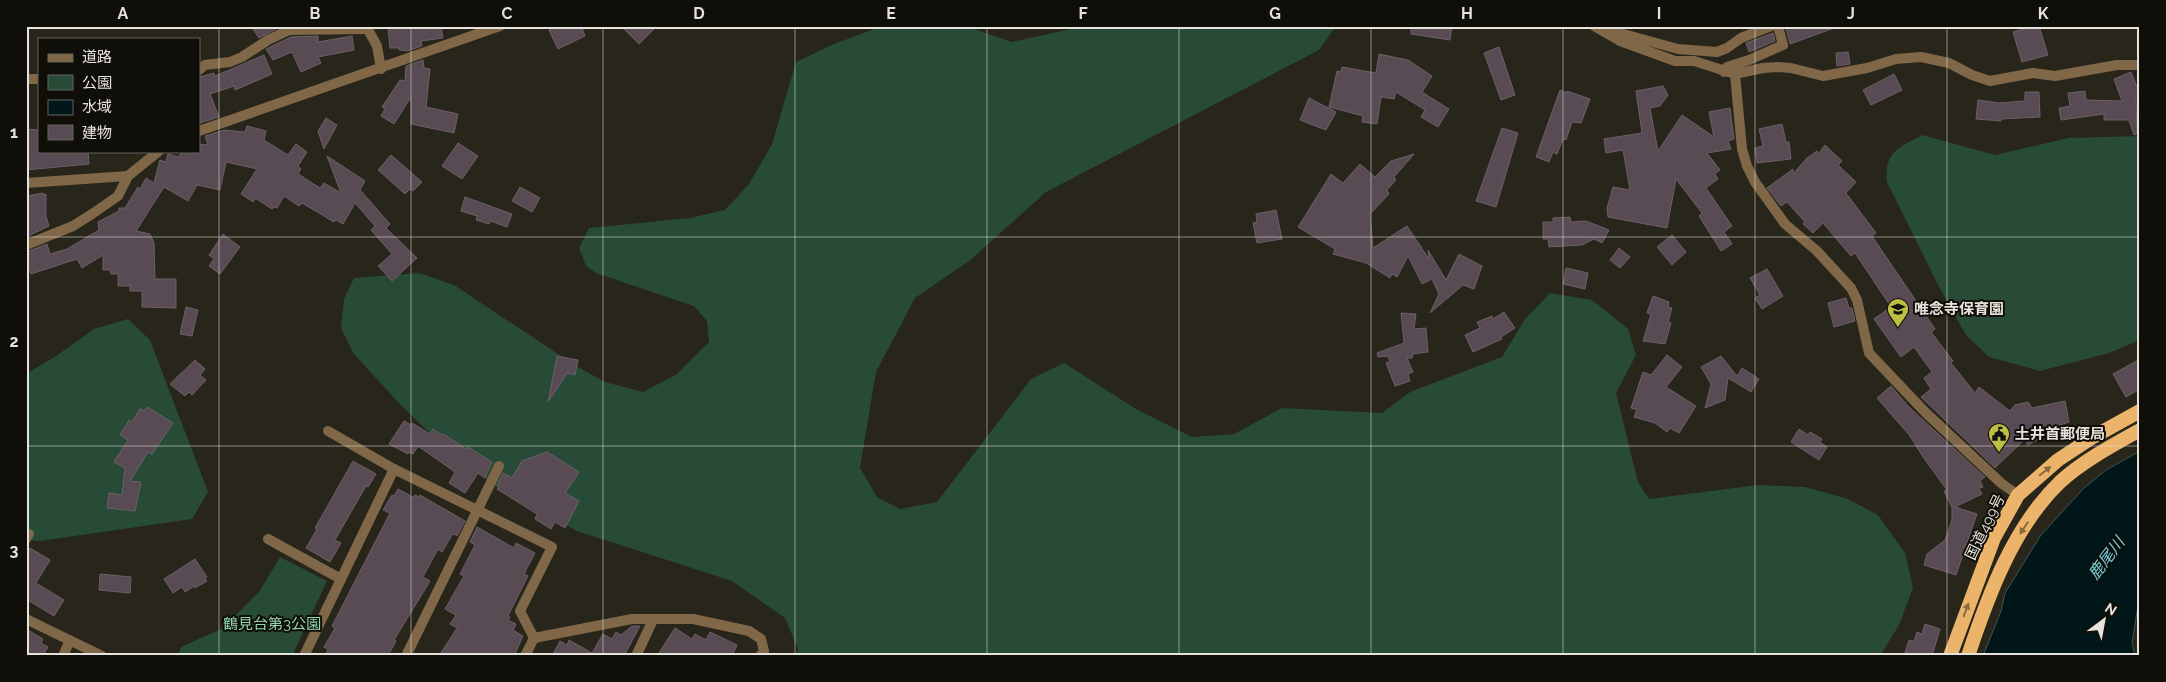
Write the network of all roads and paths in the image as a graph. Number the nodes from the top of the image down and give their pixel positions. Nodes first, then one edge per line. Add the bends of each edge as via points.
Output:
1 (500, 26) edge
2 (1594, 26) edge
3 (1771, 26) edge
4 (1778, 26) edge
5 (366, 28) edge
6 (2140, 65) edge
7 (200, 69) edge
8 (382, 69) junction
9 (1724, 72) junction
10 (1735, 74) junction
11 (200, 131) edge
12 (158, 152) edge
13 (128, 176) junction
14 (26, 183) edge
15 (26, 245) edge
16 (2140, 411) edge
17 (2140, 430) edge
18 (328, 431) dead end
19 (499, 466) dead end
20 (394, 469) junction
21 (2018, 495) junction
22 (477, 509) junction
23 (268, 539) dead end
24 (341, 579) junction
25 (26, 618) edge
26 (653, 620) junction
27 (534, 638) junction
28 (70, 640) junction
29 (63, 656) edge
30 (102, 656) edge
31 (304, 656) edge
32 (406, 656) edge
33 (525, 656) edge
34 (636, 656) edge
35 (760, 656) edge
36 (1950, 656) edge
37 (1968, 656) edge

1 - 8 street
2 - 3 street via 1678,49 1717,52
2 - 9 street via 1620,41 1675,61 1694,61
4 - 9 street via 1784,45 1727,67
5 - 7 street via 289,30 242,57 205,65
5 - 8 street via 377,46
6 - 10 street via 2117,65 2055,76 2034,73 1990,81 1949,63 1921,57 1896,59 1823,76 1778,67
8 - 11 street
9 - 10 street
10 - 21 street via 1742,149 1751,174 1785,224 1817,251 1850,288 1857,300 1869,353 1925,412
12 - 13 street
13 - 14 street
13 - 15 street via 118,196 92,214 73,226
21 -> 16 highway, 国道499号 via 2058,460
17 -> 37 highway via 2060,482 2034,513 2016,540
18 - 20 street
19 - 22 street
20 - 22 street
20 - 24 street
36 -> 21 highway, 国道499号 via 1994,538
22 - 27 street via 552,547 520,611
22 - 32 street
23 - 24 street
24 - 31 street
25 - 28 street
26 - 27 street via 632,619
26 - 34 street
26 - 35 street via 693,620 749,631 761,639 764,651
27 - 33 street
28 - 29 street
28 - 30 street

